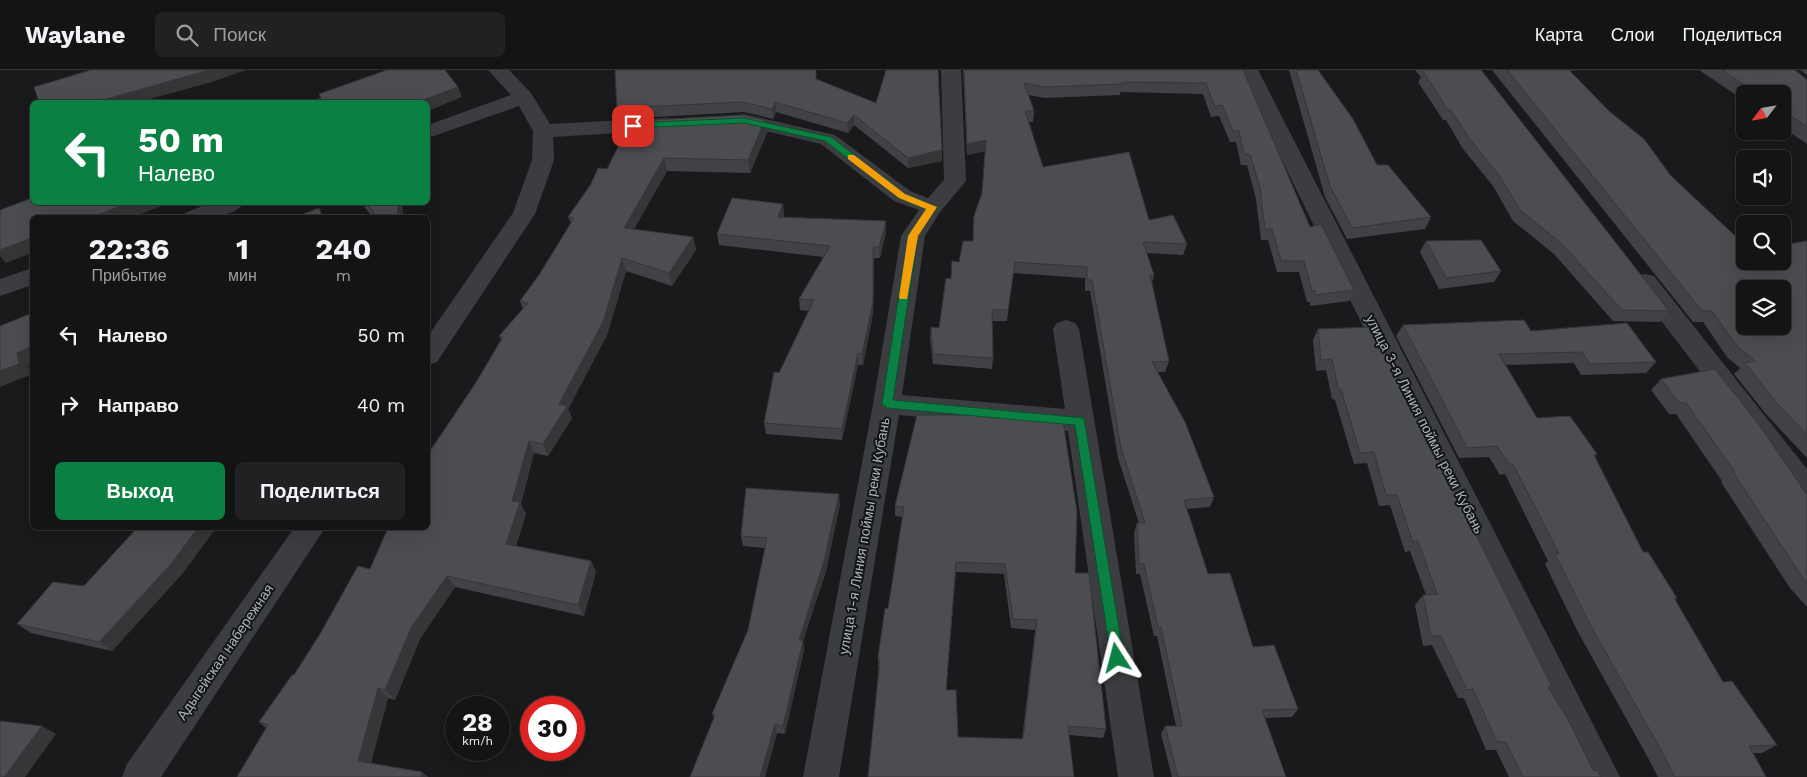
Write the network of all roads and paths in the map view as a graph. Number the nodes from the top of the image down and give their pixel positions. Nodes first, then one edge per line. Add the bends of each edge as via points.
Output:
1 (498, 70) edge
2 (951, 70) edge
3 (1248, 70) edge
4 (524, 97) junction
5 (430, 131) edge
6 (543, 131) junction
7 (226, 205) edge
8 (932, 207) junction
9 (201, 215) edge
10 (1632, 264) edge
11 (30, 277) edge
12 (0, 288) edge
13 (1066, 329) dead end
14 (430, 353) edge
15 (887, 404) junction
16 (1080, 421) junction
17 (1807, 490) edge
18 (309, 530) edge
19 (140, 777) edge
20 (820, 777) edge
21 (1136, 777) edge
22 (1602, 777) edge

1 - 4 street
2 - 8 street, улица 1-я Линия поймы реки Кубань via 954,181
3 - 22 street, улица 3-я Линия поймы реки Кубань
4 - 5 street
4 - 6 street
6 - 8 street via 744,120 828,139 902,196
6 - 14 street via 544,160 524,214
7 - 9 street
8 - 15 street, улица 1-я Линия поймы реки Кубань via 913,236
10 - 17 street
11 - 12 street
13 - 16 street
15 - 16 street
15 - 20 street, улица 1-я Линия поймы реки Кубань
16 - 21 street
18 - 19 street, Адыгейская набережная

